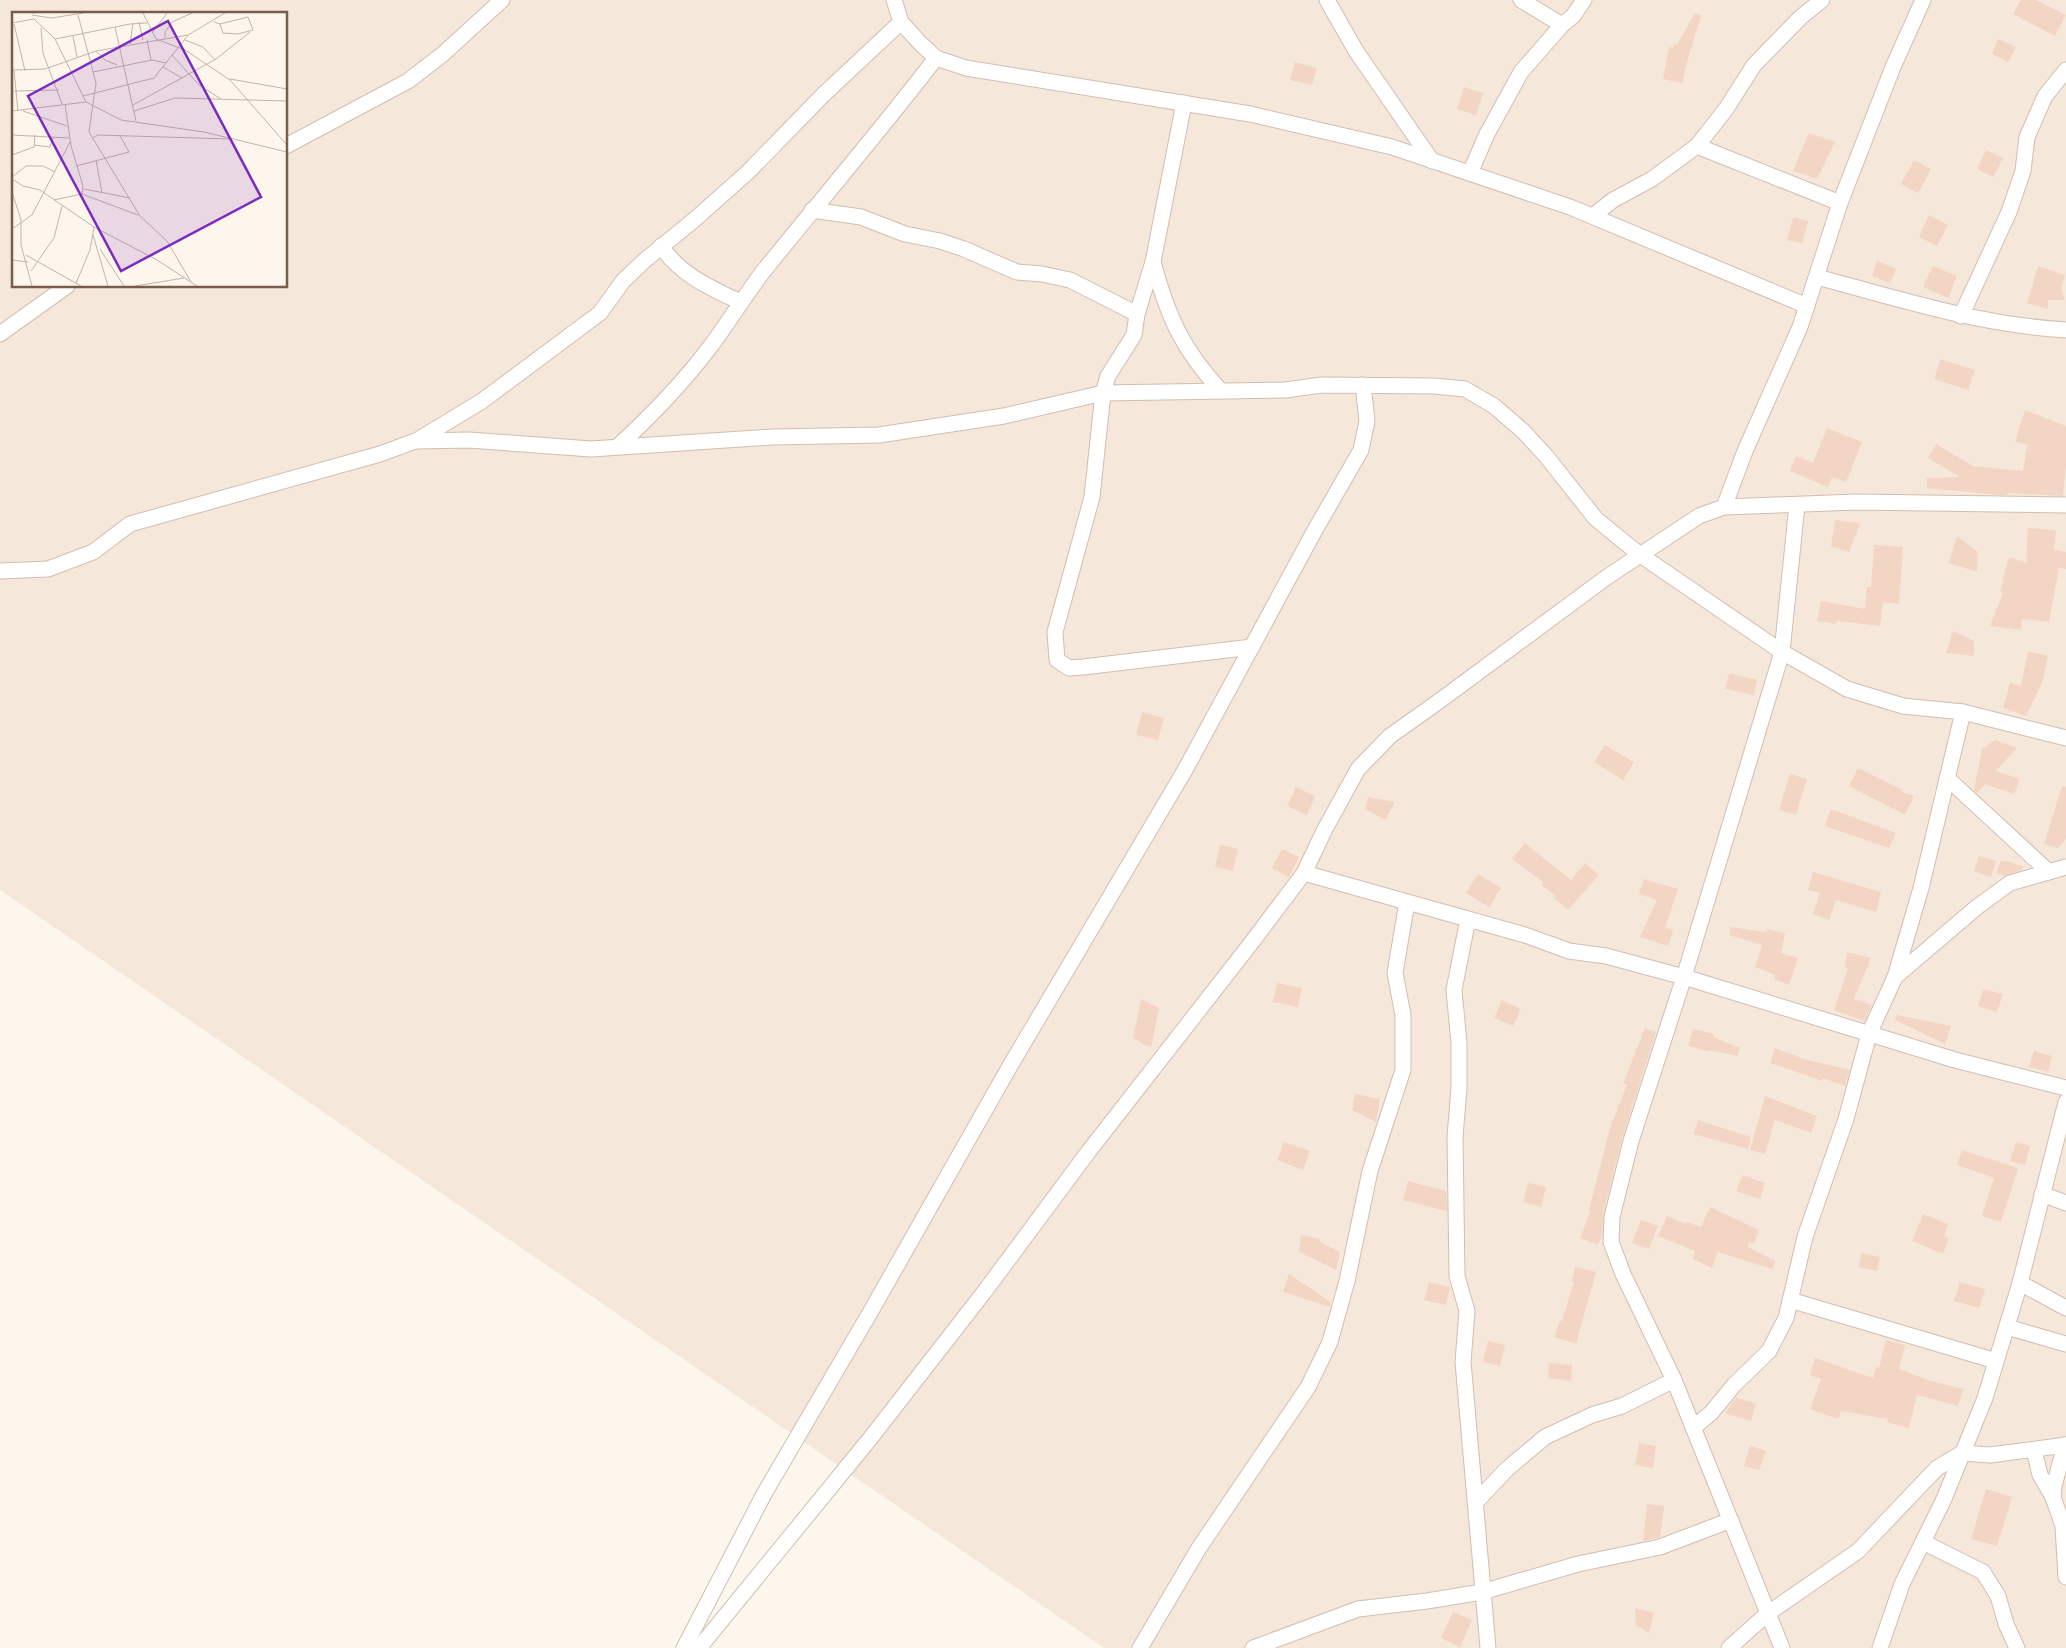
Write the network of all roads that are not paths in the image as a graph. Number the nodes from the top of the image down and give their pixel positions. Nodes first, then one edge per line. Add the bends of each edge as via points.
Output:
1 (502, 0) edge
2 (894, 0) edge
3 (1328, 0) edge
4 (1521, 0) edge
5 (1584, 0) edge
6 (1822, 0) edge
7 (1923, 0) edge
8 (900, 22) junction
9 (1562, 25) junction
10 (936, 58) junction
11 (2066, 70) edge
12 (1184, 103) junction
13 (288, 145) edge
14 (1697, 146) junction
15 (1432, 160) junction
16 (1470, 173) junction
17 (1840, 203) junction
18 (812, 210) junction
19 (1593, 216) junction
20 (661, 246) junction
21 (1153, 262) junction
22 (1816, 277) junction
23 (64, 288) edge
24 (740, 302) junction
25 (1807, 306) junction
26 (1137, 314) junction
27 (1961, 316) junction
28 (2066, 330) edge
29 (0, 334) edge
30 (1363, 385) junction
31 (1221, 391) junction
32 (1103, 394) junction
33 (415, 441) junction
34 (617, 447) junction
35 (1797, 505) junction
36 (2066, 505) edge
37 (1724, 508) junction
38 (1639, 554) junction
39 (0, 571) edge
40 (1252, 647) junction
41 (1782, 652) junction
42 (1963, 712) junction
43 (2066, 738) edge
44 (1947, 778) junction
45 (2066, 867) edge
46 (2049, 872) junction
47 (1304, 873) junction
48 (1407, 902) junction
49 (1468, 919) junction
50 (1895, 976) junction
51 (1684, 977) junction
52 (1869, 1034) junction
53 (2066, 1088) edge
54 (2066, 1102) edge
55 (2042, 1194) junction
56 (2066, 1202) edge
57 (2020, 1283) junction
58 (1790, 1300) junction
59 (2066, 1308) edge
60 (2007, 1327) junction
61 (2066, 1344) edge
62 (1996, 1362) junction
63 (1674, 1380) junction
64 (1693, 1428) junction
65 (2066, 1445) edge
66 (2034, 1450) junction
67 (1962, 1453) junction
68 (2053, 1497) junction
69 (1476, 1502) junction
70 (1730, 1520) junction
71 (1923, 1542) junction
72 (2066, 1577) edge
73 (1482, 1592) junction
74 (1767, 1614) junction
75 (684, 1648) edge
76 (699, 1648) edge
77 (1140, 1648) edge
78 (1253, 1648) edge
79 (1488, 1648) edge
80 (1729, 1648) edge
81 (1782, 1648) edge
82 (1880, 1648) edge
83 (2018, 1648) edge

1 - 13 street via 408,81
2 - 8 street
3 - 15 street via 1356,51
4 - 9 street
5 - 9 street
6 - 14 street via 1754,65
7 - 17 street via 1892,67
8 - 10 street
8 - 20 street via 748,172
9 - 16 street via 1522,72
10 - 12 street via 966,68
10 - 18 street via 874,138
11 - 27 street via 2046,96 2027,137 2023,171 2008,212
12 - 15 street via 1250,114 1392,147
12 - 21 street
14 - 17 street
14 - 19 street
15 - 16 street
16 - 19 street
17 - 22 street
18 - 24 street
18 - 26 street via 861,217 905,234 964,249 1017,272 1070,280
19 - 25 street
20 - 24 street via 697,281
20 - 33 street via 623,281 600,313 482,401
21 - 26 street
21 - 31 street via 1177,333 1199,367
22 - 25 street
22 - 27 street
23 - 29 street
24 - 34 street via 710,347 669,396
25 - 37 street
26 - 32 street via 1134,335 1108,376
27 - 28 street
30 - 31 street
30 - 38 street via 1465,389 1494,406 1546,456 1596,519
30 - 40 street via 1367,421 1361,450
31 - 32 street
32 - 34 street via 1004,416 880,436 773,437
32 - 40 street via 1092,497 1055,632 1057,660 1069,668
33 - 34 street via 469,440 591,449
33 - 39 street via 380,454 130,524 93,552 48,570
35 - 36 street via 1866,502
35 - 37 street
35 - 41 street
37 - 38 street via 1699,516
38 - 41 street
38 - 47 street via 1390,736 1358,769
40 - 75 street via 1185,770 764,1494
41 - 42 street via 1847,689 1903,706
41 - 51 street
42 - 43 street
42 - 44 street
44 - 46 street
44 - 50 street via 1921,888
45 - 46 street
46 - 50 street via 2010,883
47 - 48 street
47 - 76 street via 869,1440
48 - 49 street
48 - 77 street via 1395,973 1403,1015 1403,1070 1370,1171 1347,1281 1330,1342 1308,1387 1199,1548
49 - 51 street via 1569,951 1606,956
49 - 69 street via 1454,990 1459,1043 1456,1226 1457,1276 1467,1311 1463,1362
50 - 52 street
51 - 52 street
51 - 63 street via 1631,1141 1612,1216 1610,1242
52 - 53 street
52 - 58 street via 1846,1119 1805,1237
54 - 55 street
55 - 56 street
55 - 57 street
57 - 59 street
57 - 60 street
58 - 62 street
58 - 64 street via 1786,1318 1769,1351
60 - 61 street
60 - 62 street
62 - 67 street
63 - 64 street
63 - 69 street via 1622,1406 1592,1415 1545,1437 1507,1468
64 - 70 street
65 - 66 street
65 - 68 street
66 - 67 street via 1990,1455
66 - 68 street via 2040,1475
67 - 71 street
67 - 74 street via 1937,1468 1858,1551
68 - 72 street via 2063,1526
69 - 73 street
70 - 73 street via 1660,1547 1578,1564
70 - 74 street
71 - 82 street via 1902,1584
71 - 83 street via 1982,1572 1998,1596 2006,1624
73 - 78 street via 1358,1609
73 - 79 street
74 - 80 street
74 - 81 street

